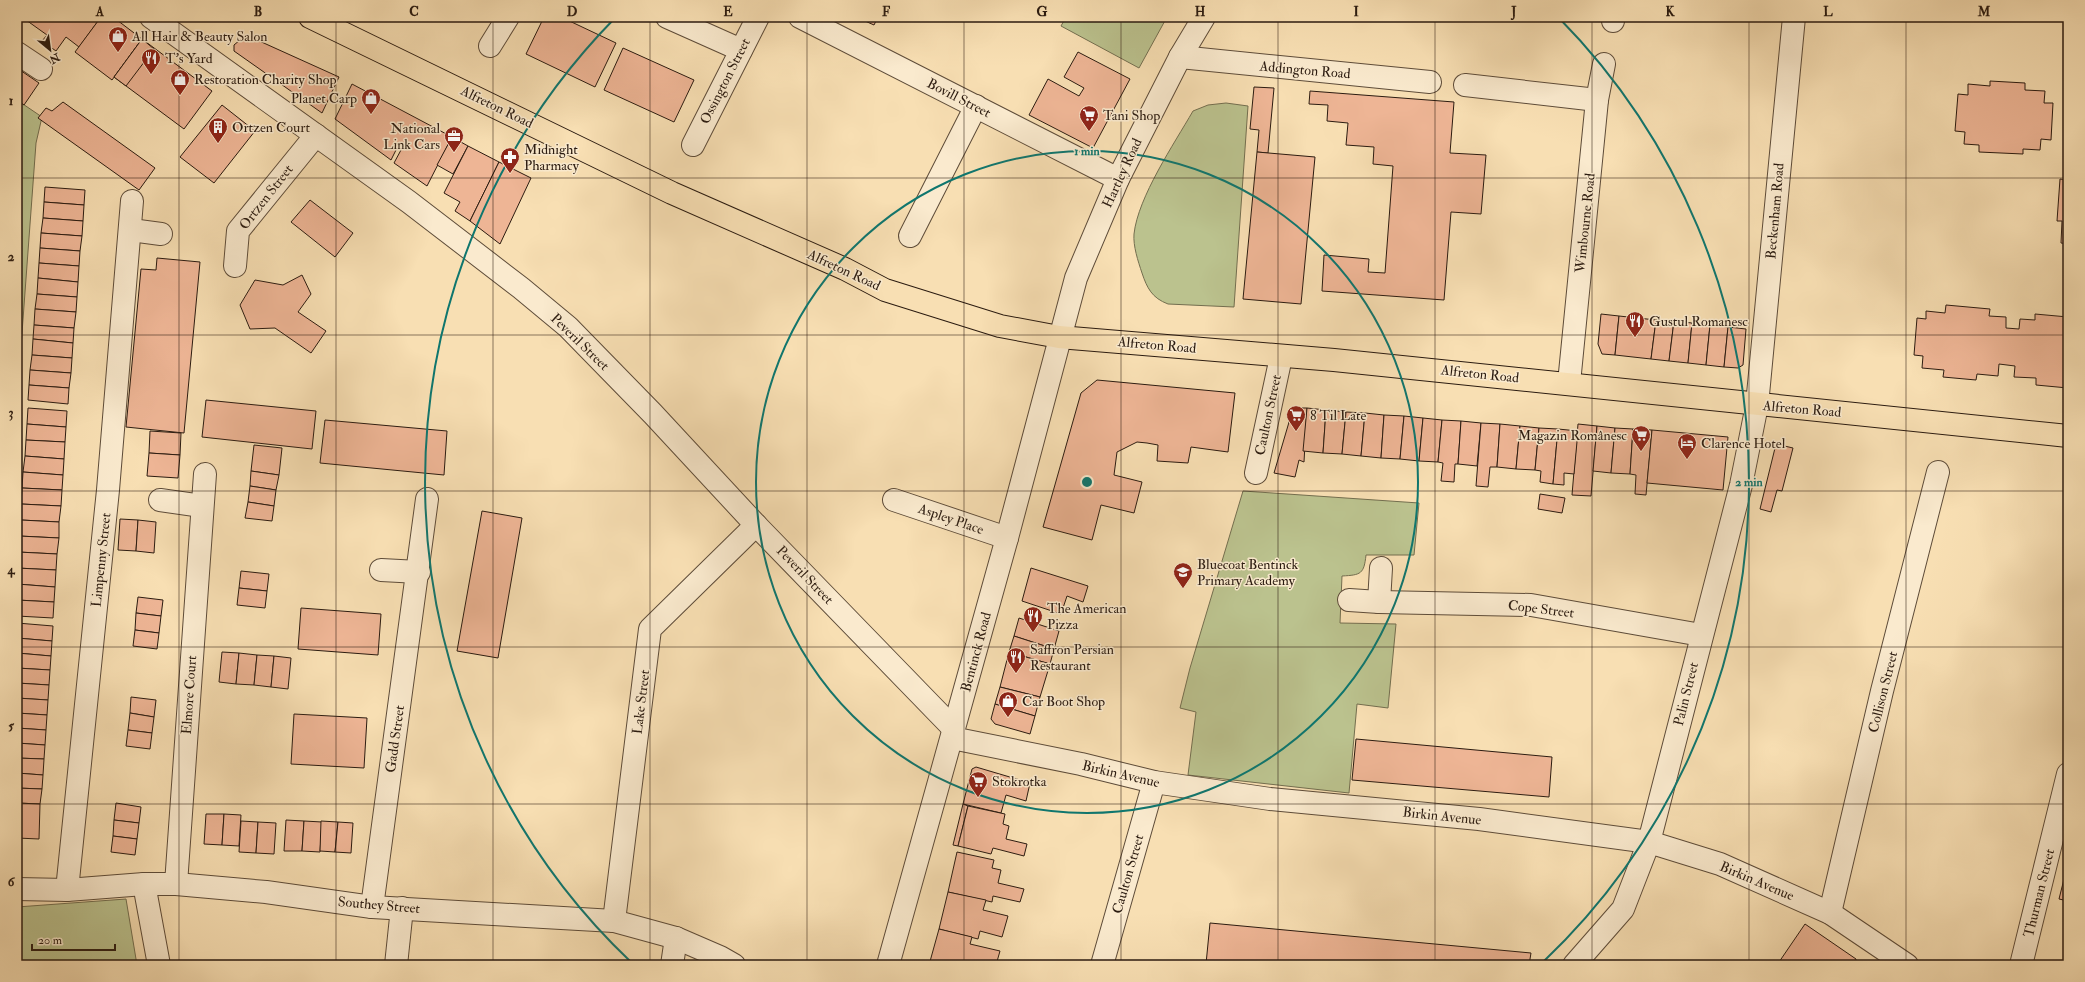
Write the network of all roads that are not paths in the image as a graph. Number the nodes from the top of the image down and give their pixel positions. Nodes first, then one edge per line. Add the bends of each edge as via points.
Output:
1 (151, 17) edge
2 (310, 17) edge
3 (508, 17) edge
4 (667, 17) edge
5 (758, 17) edge
6 (800, 17) edge
7 (1204, 17) edge
8 (1794, 17) edge
9 (490, 46) dead end
10 (741, 50) junction
11 (17, 53) edge
12 (1180, 57) junction
13 (1604, 64) dead end
14 (41, 69) dead end
15 (1430, 82) dead end
16 (1465, 85) dead end
17 (1597, 100) junction
18 (976, 106) junction
19 (316, 135) junction
20 (693, 145) dead end
21 (1118, 179) junction
22 (132, 201) dead end
23 (131, 230) junction
24 (161, 234) dead end
25 (910, 236) dead end
26 (234, 266) dead end
27 (1059, 337) junction
28 (1281, 357) junction
29 (1569, 383) junction
30 (1757, 405) junction
31 (2068, 436) edge
32 (1938, 472) dead end
33 (1256, 473) dead end
34 (205, 474) dead end
35 (427, 499) dead end
36 (160, 500) dead end
37 (894, 500) dead end
38 (202, 506) junction
39 (756, 525) junction
40 (1007, 538) junction
41 (1381, 568) dead end
42 (381, 570) dead end
43 (419, 572) junction
44 (1349, 600) dead end
45 (1378, 602) junction
46 (1702, 634) junction
47 (953, 733) junction
48 (2068, 774) edge
49 (1154, 782) junction
50 (1650, 842) junction
51 (144, 884) junction
52 (176, 884) junction
53 (17, 889) edge
54 (67, 890) junction
55 (372, 907) junction
56 (402, 908) junction
57 (1830, 913) junction
58 (614, 921) junction
59 (676, 938) junction
60 (1884, 959) edge
61 (1577, 964) edge
62 (159, 965) edge
63 (396, 965) edge
64 (672, 965) edge
65 (734, 965) edge
66 (888, 965) edge
67 (1102, 965) edge
68 (1907, 965) edge
69 (2021, 965) edge

1 - 19 street, Peveril Street
2 - 27 main road, Alfreton Road via 672,193 845,269 885,290 1000,326
3 - 9 street
4 - 10 street
5 - 10 street, Ossington Street
6 - 18 street, Bovill Street
7 - 12 street, Hartley Road
8 - 30 street, Beckenham Road
10 - 20 street, Ossington Street
11 - 14 street
12 - 15 street, Addington Road
12 - 21 street, Hartley Road
13 - 17 street, Wimbourne Road
16 - 17 street
17 - 29 street, Wimbourne Road
18 - 21 street, Bovill Street
18 - 25 street
19 - 26 street, Ortzen Street via 238,232
19 - 39 street, Peveril Street via 409,202 568,327
21 - 27 street, Hartley Road via 1076,278
22 - 23 street, Limpenny Street
23 - 24 street
23 - 54 street, Limpenny Street via 108,490
27 - 28 main road, Alfreton Road
27 - 40 street, Bentinck Road
28 - 29 main road, Alfreton Road
28 - 33 street, Caulton Street
29 - 30 main road, Alfreton Road
30 - 31 main road, Alfreton Road
30 - 46 street, Palin Street via 1741,485
32 - 57 street, Collison Street via 1882,691
34 - 38 street, Elmore Court
35 - 43 street, Gadd Street
36 - 38 street
37 - 40 street, Aspley Place
38 - 52 street, Elmore Court
39 - 47 street, Peveril Street
39 - 58 street, Lake Street via 650,629
40 - 47 street, Bentinck Road
41 - 45 street
42 - 43 street
43 - 55 street, Gadd Street
44 - 45 street, Cope Street
45 - 46 street, Cope Street via 1531,605
46 - 50 street, Palin Street
47 - 49 street, Birkin Avenue
47 - 66 street, Bentinck Road
48 - 69 street, Thurman Street
49 - 50 street, Birkin Avenue via 1270,799 1479,819
49 - 67 street, Caulton Street
50 - 57 street, Birkin Avenue via 1720,864
50 - 61 street, Palin Street via 1623,908
51 - 52 street, Southey Street
51 - 54 street, Southey Street
51 - 62 street
52 - 55 street, Southey Street via 266,892
53 - 54 street, Southey Street
55 - 56 street, Southey Street
56 - 58 street, Southey Street
56 - 63 street
57 - 60 street, Birkin Avenue
58 - 59 street, Southey Street
59 - 64 street
59 - 65 street, Southey Street
60 - 68 street, Birkin Avenue

